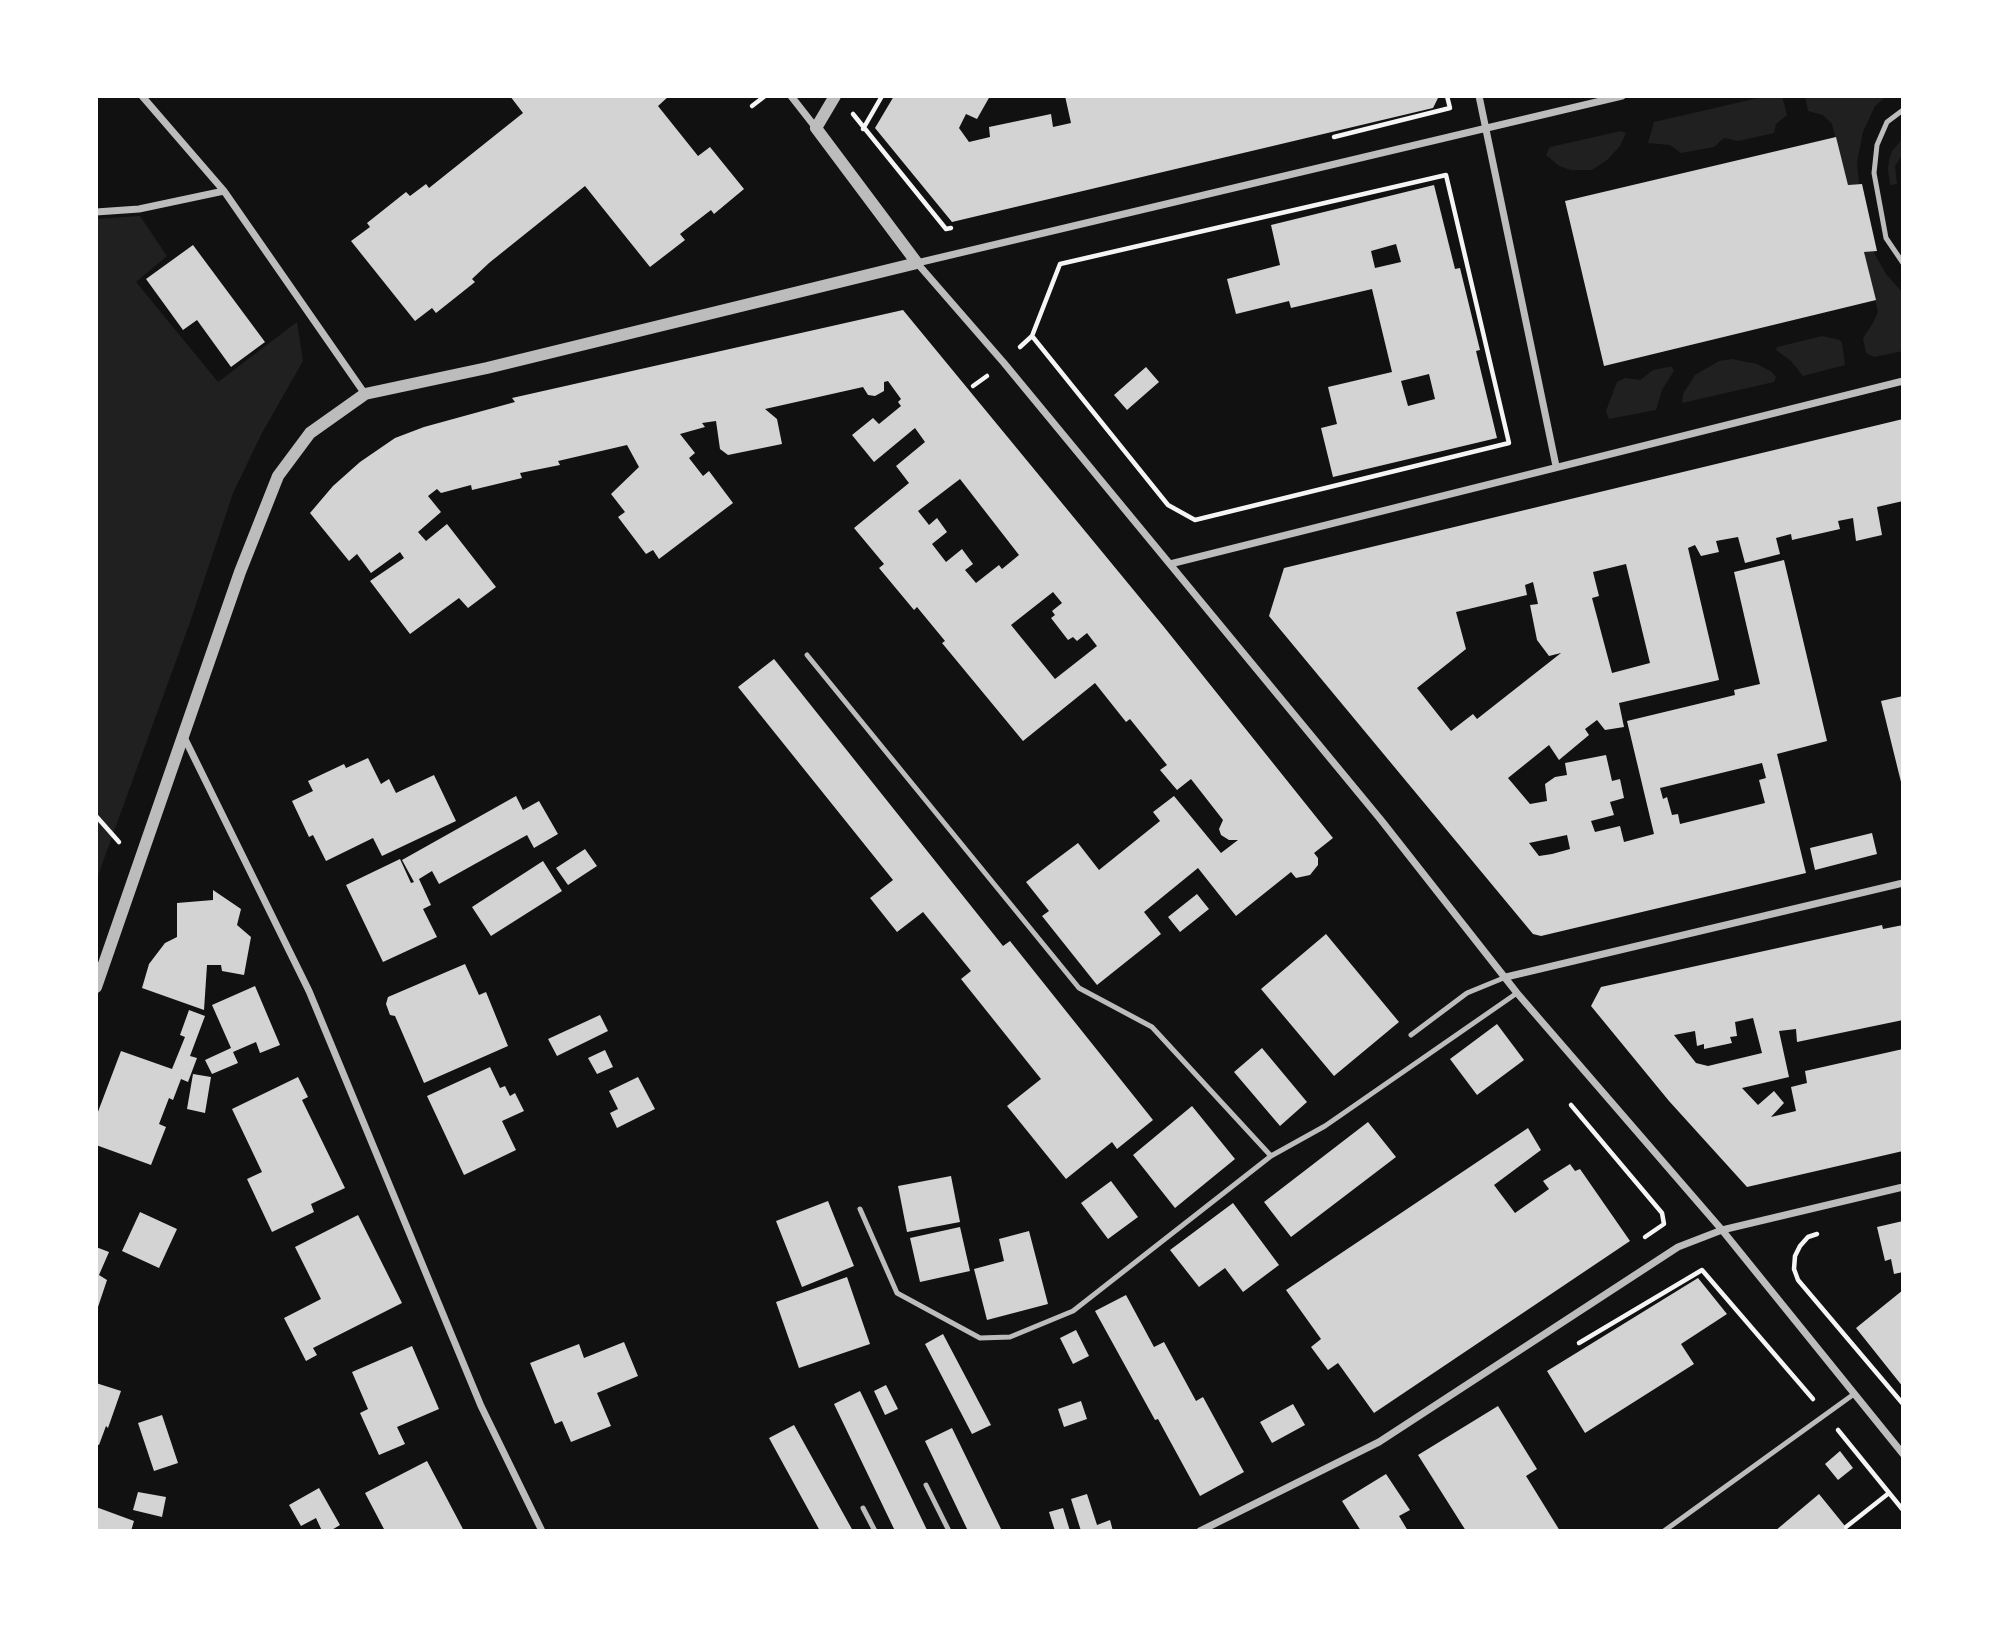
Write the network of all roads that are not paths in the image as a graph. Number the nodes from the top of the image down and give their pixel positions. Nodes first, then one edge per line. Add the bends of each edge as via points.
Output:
1 (142, 96) edge
2 (791, 96) edge
3 (835, 96) edge
4 (1479, 96) edge
5 (1622, 96) edge
6 (1903, 110) edge
7 (816, 128) junction
8 (1487, 130) junction
9 (224, 191) junction
10 (96, 212) edge
11 (917, 263) junction
12 (1903, 263) edge
13 (1903, 381) edge
14 (365, 394) junction
15 (1556, 466) junction
16 (1170, 564) junction
17 (807, 655) dead end
18 (184, 737) junction
19 (1903, 883) edge
20 (1506, 977) junction
21 (96, 987) edge
22 (1517, 993) junction
23 (1411, 1035) dead end
24 (1271, 1156) junction
25 (1903, 1187) edge
26 (860, 1209) dead end
27 (1722, 1230) junction
28 (1854, 1394) junction
29 (1903, 1454) edge
30 (926, 1485) dead end
31 (863, 1508) dead end
32 (542, 1531) edge
33 (875, 1531) edge
34 (949, 1531) edge
35 (1200, 1531) edge
36 (1664, 1531) edge

1 - 9 street
2 - 7 street
3 - 7 street
4 - 8 street
5 - 8 street
6 - 12 lane via 1888,122 1877,145 1874,173 1886,238
7 - 11 street
8 - 11 street
8 - 15 street
9 - 10 street via 139,209
9 - 14 street
11 - 14 street
11 - 16 street
13 - 15 street
14 - 18 street via 310,433 278,476
15 - 16 street
16 - 20 street
17 - 24 lane via 1080,989 1152,1027
18 - 21 street
18 - 32 street via 309,992 481,1406
19 - 20 street
20 - 22 street
20 - 23 lane via 1467,993
22 - 24 lane via 1325,1126
22 - 27 street
24 - 26 lane via 1073,1311 1010,1337 980,1338 897,1293
25 - 27 street
27 - 28 street
27 - 35 street via 1678,1247 1379,1442
28 - 29 street
28 - 36 lane
30 - 34 lane
31 - 33 lane

